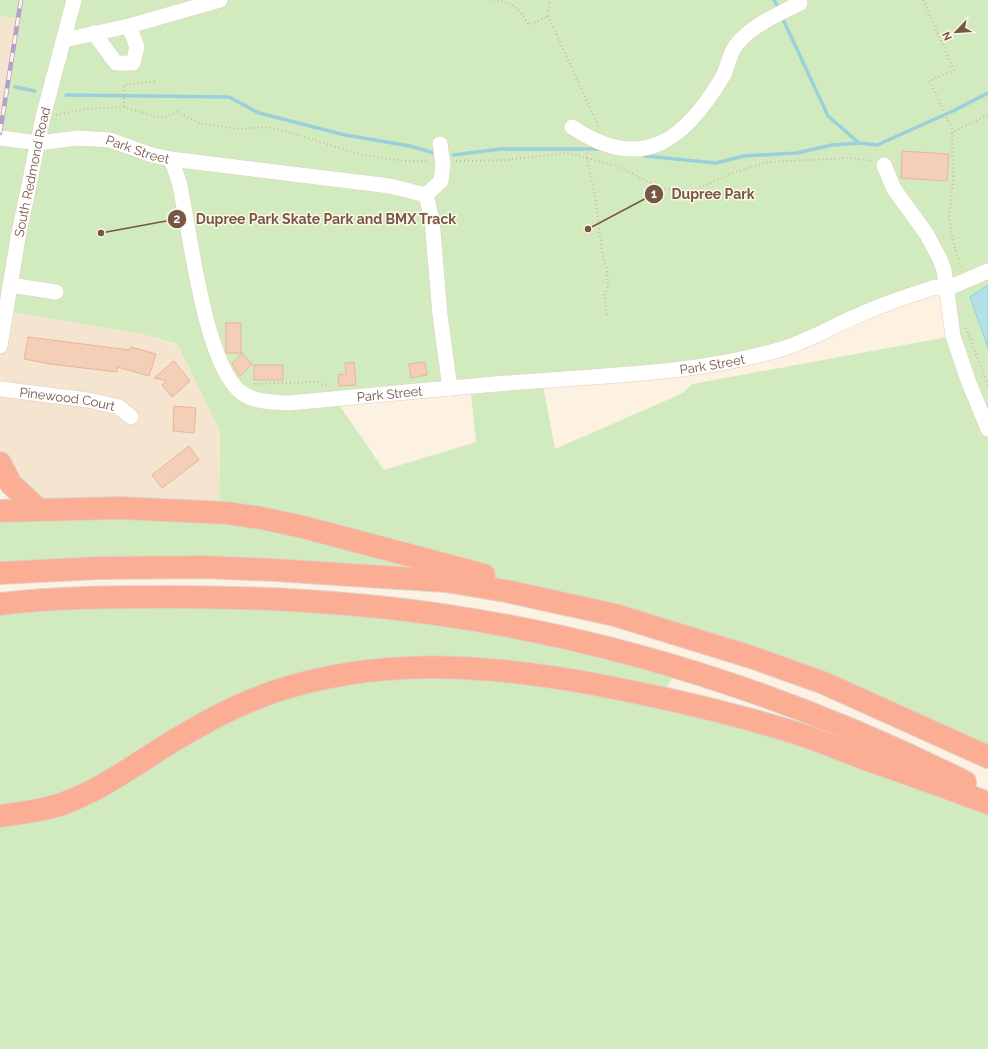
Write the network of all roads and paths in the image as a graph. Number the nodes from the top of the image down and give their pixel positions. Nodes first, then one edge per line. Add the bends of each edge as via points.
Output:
1 (74, 0) edge
2 (220, 0) edge
3 (493, 0) edge
4 (550, 0) edge
5 (923, 0) edge
6 (800, 3) dead end
7 (548, 16) junction
8 (129, 26) junction
9 (94, 33) junction
10 (64, 40) junction
11 (155, 81) dead end
12 (124, 107) junction
13 (988, 115) edge
14 (43, 117) junction
15 (572, 127) dead end
16 (951, 133) junction
17 (0, 138) edge
18 (38, 143) junction
19 (440, 144) dead end
20 (587, 144) junction
21 (587, 157) junction
22 (172, 159) junction
23 (443, 161) junction
24 (884, 165) joint
25 (426, 195) junction
26 (988, 271) edge
27 (10, 285) junction
28 (951, 287) junction
29 (56, 292) dead end
30 (607, 316) dead end
31 (964, 322) dead end
32 (0, 346) edge
33 (248, 382) dead end
34 (988, 385) edge
35 (332, 388) dead end
36 (450, 388) junction
37 (0, 389) edge
38 (131, 417) dead end
39 (988, 429) edge
40 (0, 463) edge
41 (39, 510) junction
42 (0, 511) edge
43 (5, 572) edge
44 (4, 603) edge
45 (566, 603) junction
46 (988, 757) edge
47 (988, 793) edge
48 (988, 803) edge
49 (0, 816) edge

1 - 10 street, South Redmond Road
2 - 8 street
3 - 7 path via 509,2 519,9 529,25
4 - 7 path
5 - 16 path via 954,70 928,81 952,128
6 - 20 street via 755,28 736,44 723,76 699,113 667,141 649,149 627,150
7 - 20 path via 598,125
8 - 9 street
8 - 9 street via 137,47 133,63 116,63
9 - 10 street
10 - 14 street, South Redmond Road
11 - 12 path via 124,85
12 - 14 path via 84,109
12 - 23 path via 161,118 177,112 202,124 240,129 265,127 362,155 405,161
13 - 16 path
14 - 18 street, South Redmond Road
15 - 20 street
16 - 28 path via 953,182 949,216 963,274
17 - 18 street, Park Street
18 - 22 street, Park Street via 78,138 110,140 152,155
18 - 27 street, South Redmond Road
19 - 23 street
20 - 21 path
21 - 23 path via 567,153 507,160
21 - 24 path via 618,166 660,188 691,192 730,174 768,162 850,158 875,161
21 - 30 path via 607,270 608,287 604,294
22 - 25 street via 390,186
22 - 36 street, Park Street via 180,183 197,275 216,351 228,378 242,392 258,400 290,403
23 - 25 street via 441,181
24 - 28 street via 894,189 926,233 940,258
25 - 36 street via 432,220 440,315
26 - 28 street, Park Street
27 - 29 street
27 - 32 street, South Redmond Road
28 - 36 street, Park Street via 935,287 859,315 800,343 742,359 686,368
28 - 39 street via 953,336
31 - 34 path
33 - 35 path via 317,382
37 - 38 street, Pinewood Court via 88,400 119,407
40 - 41 highway via 12,484
41 - 42 highway
41 - 45 highway via 164,509 262,518 491,577
43 - 45 highway via 204,567 275,570 446,581
44 - 47 highway via 136,597 268,599 448,615 512,627 612,649 744,688 857,732
45 - 46 highway via 690,637 817,680
48 - 49 highway via 797,733 684,702 547,676 478,668 420,666 337,675 265,695 197,726 101,787 60,805

